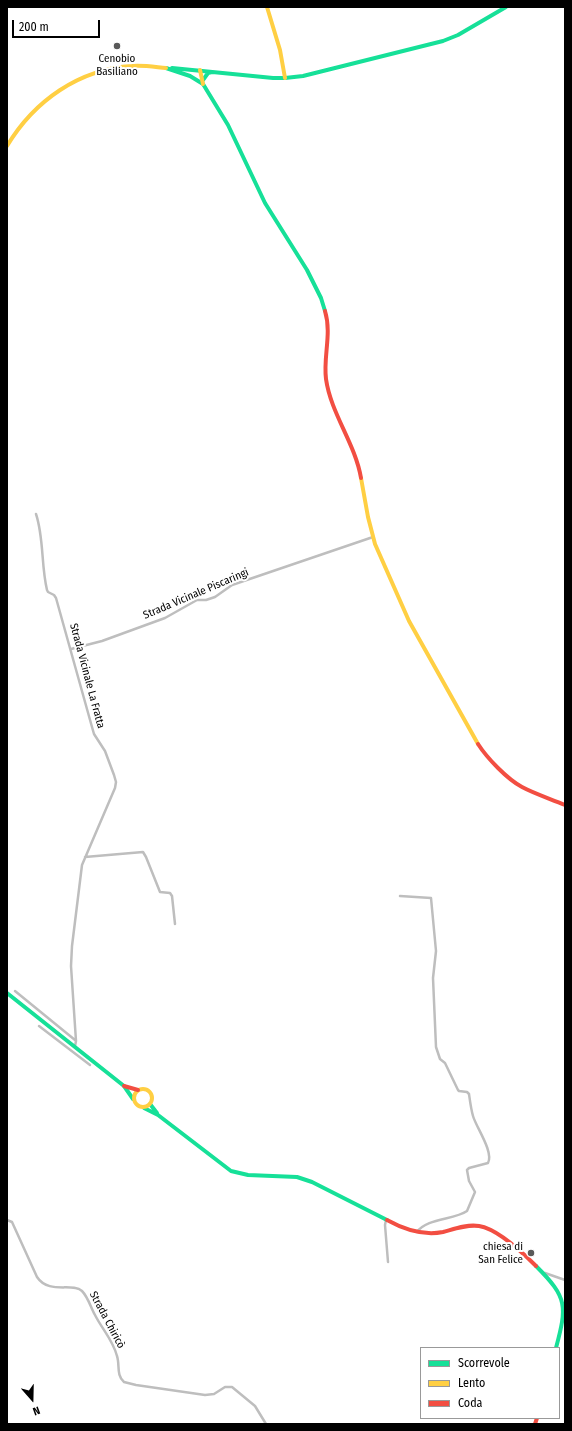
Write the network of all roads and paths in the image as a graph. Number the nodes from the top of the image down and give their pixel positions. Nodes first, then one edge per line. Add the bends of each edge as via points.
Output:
1 (267, 7) edge
2 (506, 7) edge
3 (166, 68) junction
4 (200, 70) junction
5 (212, 72) junction
6 (284, 78) junction
7 (202, 81) junction
8 (7, 146) edge
9 (36, 514) dead end
10 (373, 537) junction
11 (71, 649) junction
12 (565, 805) edge
13 (85, 857) junction
14 (400, 896) dead end
15 (176, 924) dead end
16 (15, 992) dead end
17 (7, 993) edge
18 (40, 1026) dead end
19 (63, 1037) junction
20 (60, 1041) junction
21 (76, 1041) junction
22 (75, 1046) junction
23 (90, 1065) dead end
24 (124, 1086) junction
25 (138, 1090) junction
26 (134, 1099) junction
27 (150, 1104) junction
28 (144, 1108) junction
29 (158, 1115) junction
30 (7, 1220) edge
31 (386, 1220) junction
32 (417, 1232) junction
33 (388, 1262) dead end
34 (543, 1274) junction
35 (565, 1280) edge
36 (564, 1306) edge
37 (556, 1347) edge
38 (266, 1424) edge

1 - 6 main road via 280,50
2 - 6 main road via 443,41 326,71
3 - 4 main road
3 - 7 main road
3 - 8 main road via 130,66 88,75 72,82 31,112
4 - 5 main road
4 - 7 main road
5 - 6 main road
5 - 7 main road
7 - 10 main road via 228,125 265,203 307,270 321,298 328,329 328,388 332,405 358,466
9 - 11 street, Strada Vicinale La Fratta via 47,590 56,598
10 - 11 street, Strada Vicinale Piscaringi via 232,585 215,597 197,600 165,618 102,641
10 - 12 main road via 409,621 482,750 506,776 521,787
11 - 13 street, Strada Vicinale La Fratta via 93,731 107,756 116,782
13 - 15 street via 143,852 160,892 172,896
13 - 21 street, Strada Vicinale La Fratta via 71,966
14 - 32 street via 431,898 436,951 433,978 436,1046 440,1059 445,1063 458,1090 469,1094 473,1117 490,1160 467,1170 475,1192 466,1211 437,1220
16 - 21 street
17 - 19 main road
18 - 20 street
19 - 20 street
19 - 22 main road
20 - 23 street
21 - 22 street, Strada Vicinale La Fratta
22 - 24 main road
24 - 25 main road
24 - 26 main road
25 - 26 main road
25 - 27 main road via 146,1089 151,1093
26 - 28 main road via 136,1104
27 - 28 main road
27 - 29 main road
28 - 29 main road
29 - 31 main road via 231,1171 248,1175 285,1176 312,1182
30 - 38 street, Strada Chiricò via 12,1222 41,1283 76,1288 83,1292 112,1342 118,1357 121,1379 124,1382 205,1395 232,1387 255,1406
31 - 32 main road
31 - 33 street
32 - 34 main road via 430,1234 469,1226 484,1227 500,1234
34 - 35 street
34 - 36 main road via 557,1290
36 - 37 main road

